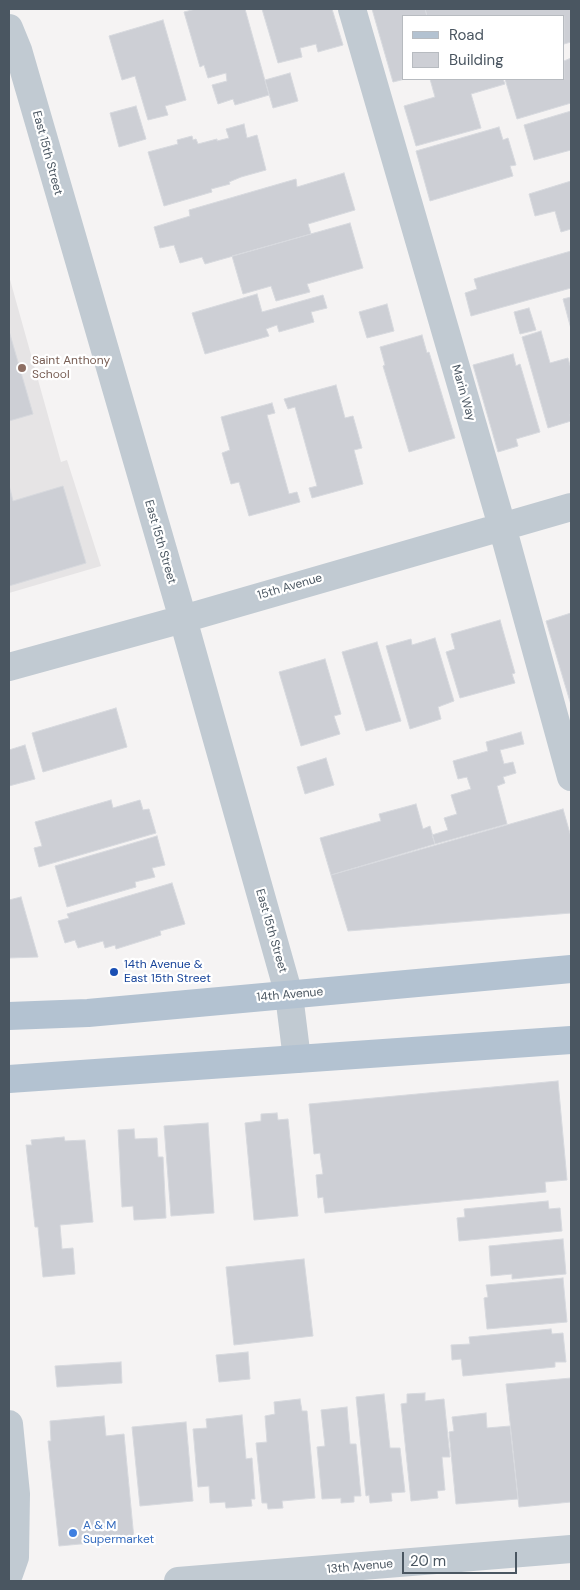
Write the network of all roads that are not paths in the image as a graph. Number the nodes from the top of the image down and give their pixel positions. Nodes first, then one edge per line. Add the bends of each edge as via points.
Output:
1 (352, 9) edge
2 (9, 28) edge
3 (571, 507) edge
4 (502, 526) junction
5 (183, 619) junction
6 (9, 666) edge
7 (571, 777) edge
8 (571, 969) edge
9 (289, 995) junction
10 (9, 1016) edge
11 (571, 1040) edge
12 (298, 1059) junction
13 (9, 1079) edge
14 (9, 1424) edge
15 (571, 1550) edge
16 (9, 1574) edge
17 (323, 1575) edge
18 (178, 1581) edge

1 - 4 street, Marin Way
2 - 5 street, East 15th Street
3 - 4 street, 15th Avenue
4 - 5 street, 15th Avenue
4 - 7 street, Marin Way
5 - 6 street, 15th Avenue
5 - 9 street, East 15th Street
8 - 9 main road, 14th Avenue
9 - 10 main road, 14th Avenue via 88,1013
9 - 12 street, East 15th Street
11 - 12 main road
12 - 13 main road
14 - 16 street via 16,1494 15,1557
15 - 17 street, 13th Avenue
17 - 18 street, 13th Avenue

